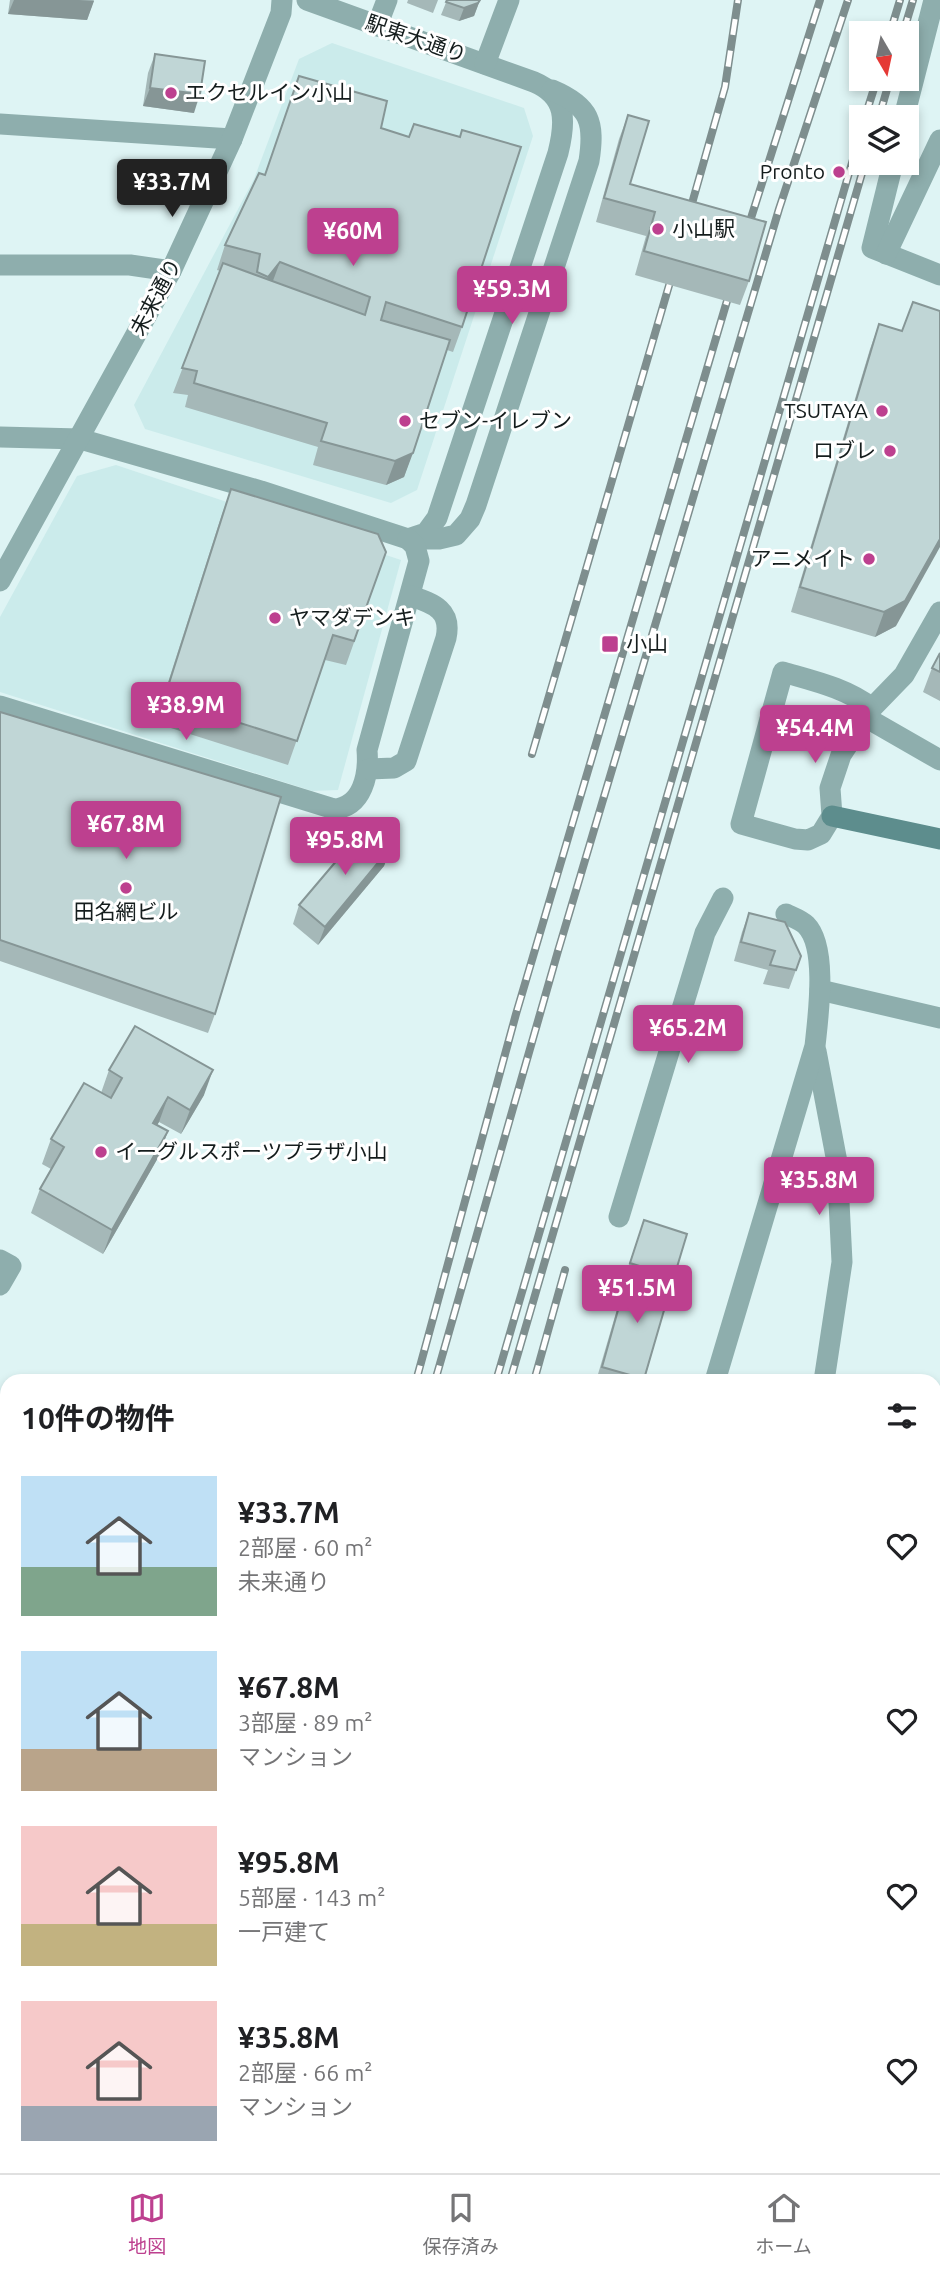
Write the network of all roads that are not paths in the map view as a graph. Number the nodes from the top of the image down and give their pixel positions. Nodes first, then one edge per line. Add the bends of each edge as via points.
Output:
1 (282, 0) edge
2 (307, 0) edge
3 (387, 0) edge
4 (509, 0) edge
5 (934, 0) edge
6 (377, 26) junction
7 (485, 64) junction
8 (552, 90) junction
9 (907, 105) edge
10 (0, 124) edge
11 (232, 139) junction
12 (940, 140) edge
13 (890, 175) edge
14 (886, 254) junction
15 (0, 265) edge
16 (171, 271) junction
17 (940, 275) edge
18 (0, 437) edge
19 (80, 439) junction
20 (408, 539) junction
21 (0, 581) edge
22 (411, 596) junction
23 (940, 612) edge
24 (0, 706) edge
25 (868, 713) junction
26 (940, 760) edge
27 (369, 769) junction
28 (832, 816) junction
29 (940, 839) edge
30 (723, 898) dead end
31 (786, 914) dead end
32 (820, 990) junction
33 (940, 1018) edge
34 (815, 1046) junction
35 (619, 1217) dead end
36 (0, 1259) edge
37 (0, 1284) edge
38 (717, 1374) edge
39 (825, 1374) edge

1 - 11 street, 未来通り
2 - 6 street, 駅東大通り
3 - 6 street
4 - 7 street
5 - 9 street
6 - 7 street, 駅東大通り
7 - 8 street, 駅東大通り
8 - 20 street via 563,121 558,153 437,518 426,533
8 - 20 street, 駅東大通り via 583,109 590,121 589,160 470,519 447,538
10 - 11 street
11 - 16 street, 未来通り
12 - 14 street
13 - 14 street via 872,248
14 - 17 street
15 - 16 street via 130,265
16 - 19 street, 未来通り
18 - 19 street
19 - 20 street
19 - 21 street, 未来通り
20 - 22 street via 419,561
22 - 27 street via 367,750
22 - 27 street via 443,612 448,621 446,638 406,761 394,768
23 - 25 street via 904,675
24 - 27 street via 334,809 356,798
25 - 26 street
25 - 28 street via 841,755 830,788
25 - 28 street via 859,699 783,672 741,824 808,839 821,834
28 - 29 main road
30 - 35 street via 705,933
31 - 32 street via 806,925 816,948
32 - 33 street
32 - 34 street
34 - 38 street
34 - 39 street via 837,1162 842,1262
36 - 37 street via 11,1266

